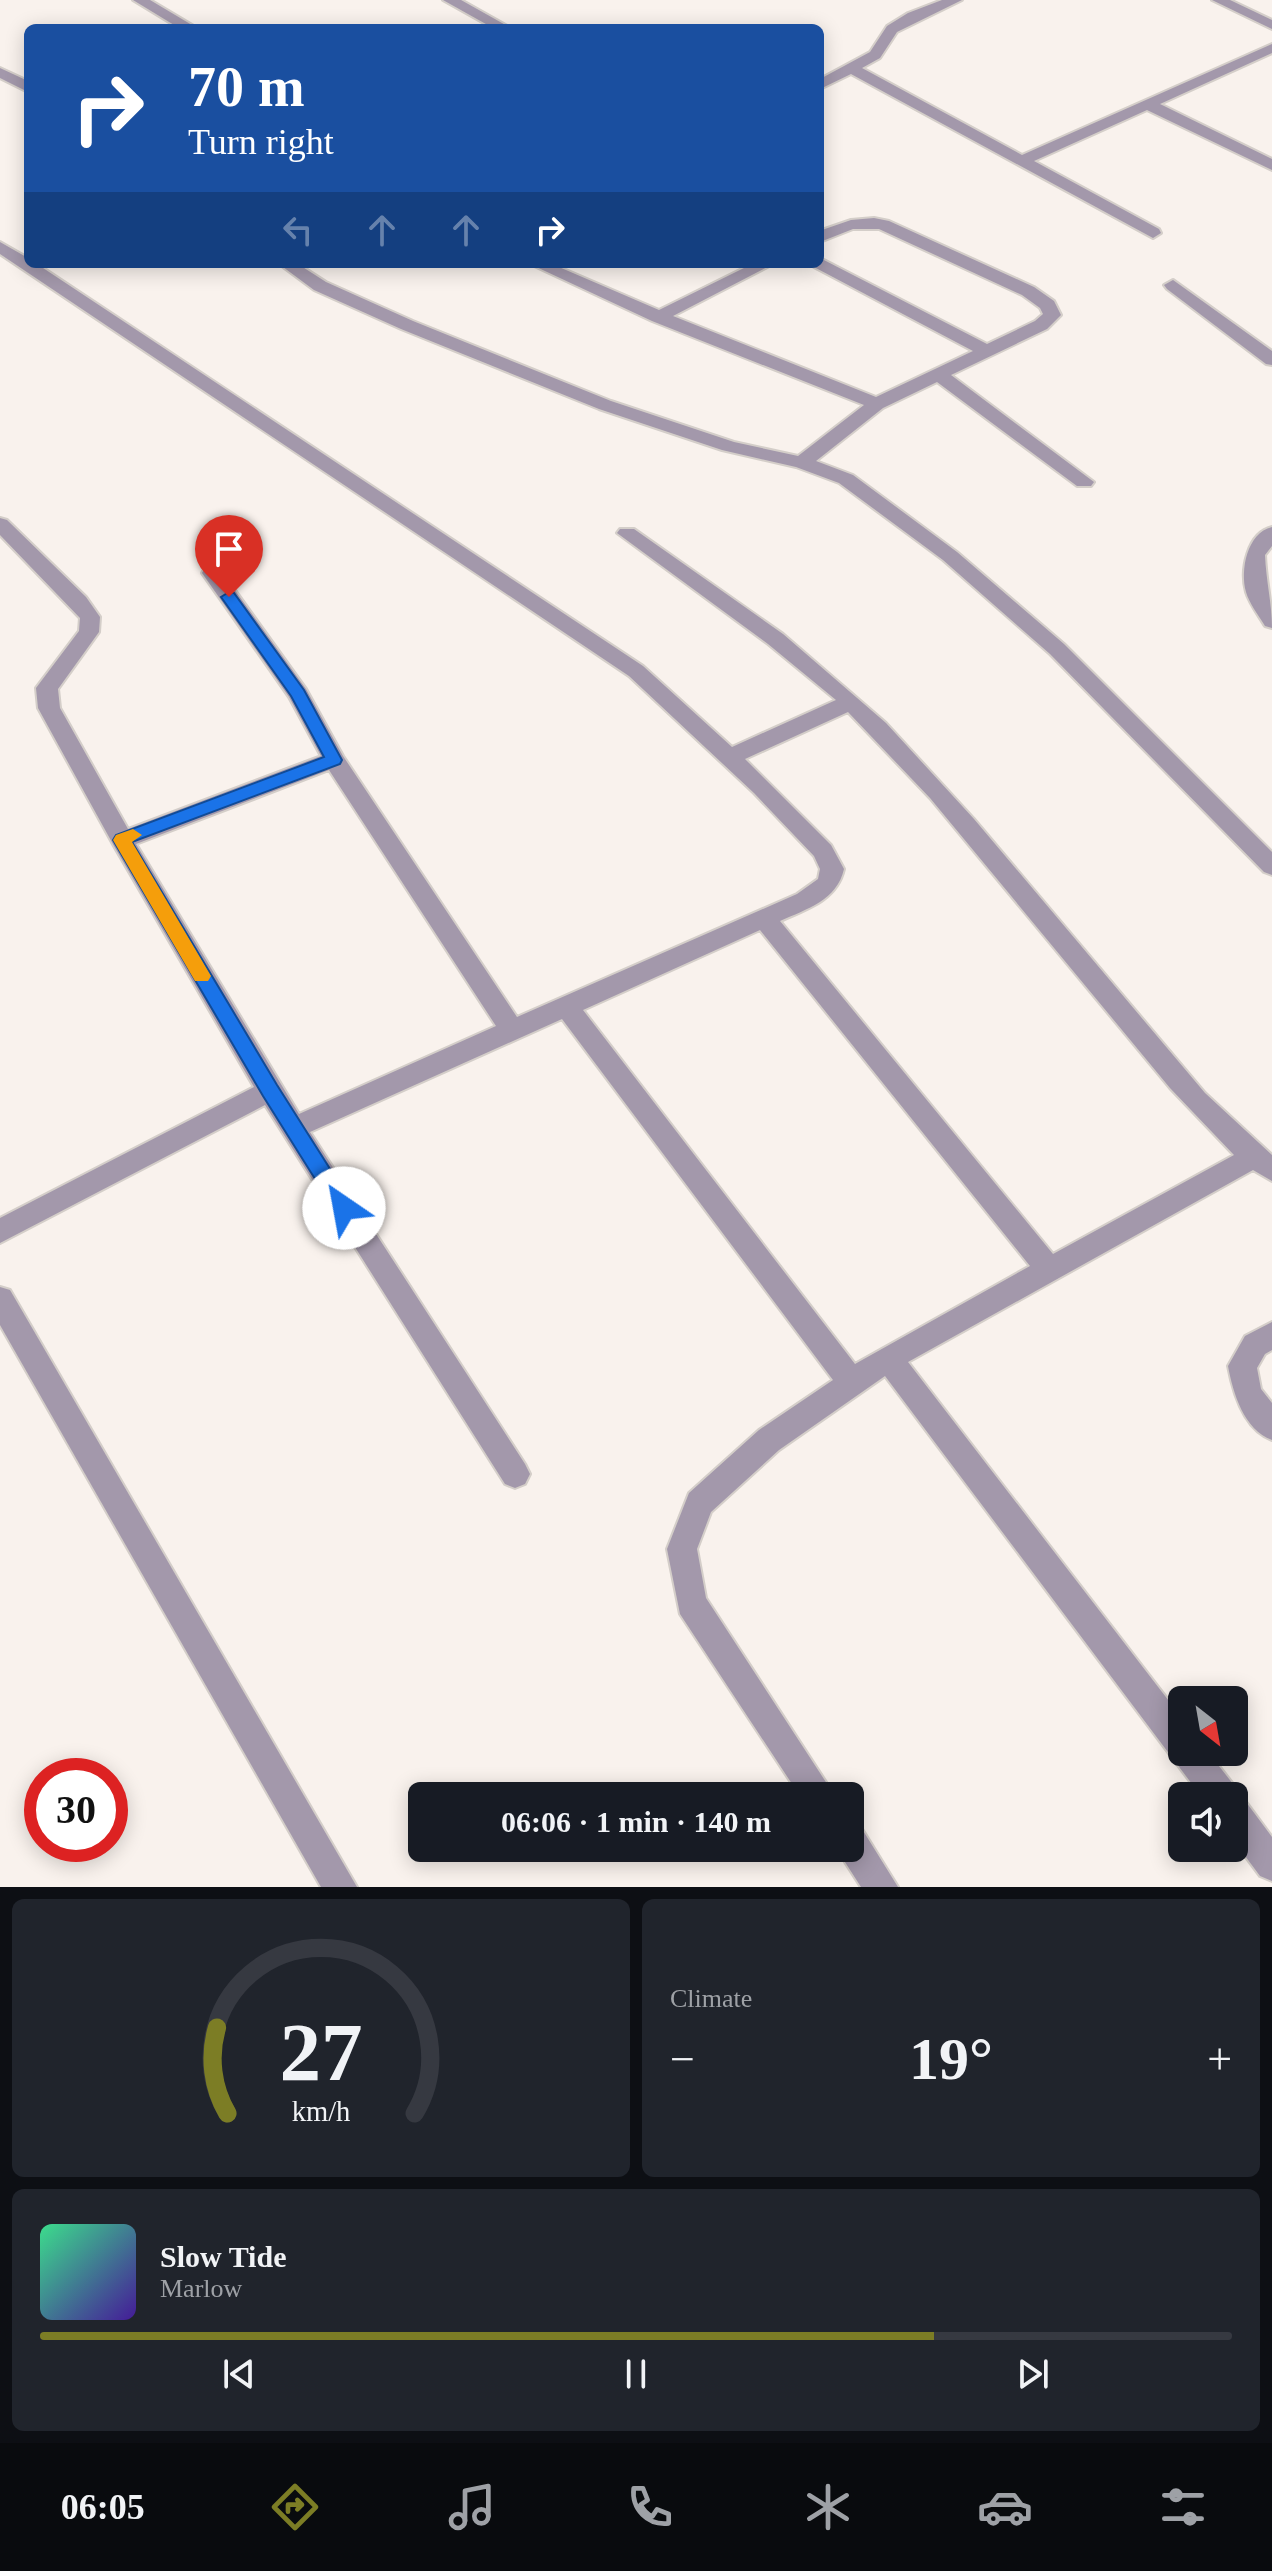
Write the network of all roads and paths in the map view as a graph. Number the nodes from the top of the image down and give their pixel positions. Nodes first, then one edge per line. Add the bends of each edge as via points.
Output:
1 (140, 0) edge
2 (450, 0) edge
3 (955, 0) edge
4 (1219, 0) edge
5 (183, 24) edge
6 (496, 24) edge
7 (1272, 25) edge
8 (1272, 48) edge
9 (853, 69) junction
10 (0, 72) edge
11 (824, 83) edge
12 (24, 85) edge
13 (1147, 104) junction
14 (1024, 160) junction
15 (1272, 165) edge
16 (1153, 233) dead end
17 (824, 235) edge
18 (0, 247) edge
19 (24, 263) edge
20 (824, 265) edge
21 (32, 268) edge
22 (293, 268) edge
23 (547, 268) edge
24 (757, 268) edge
25 (1173, 285) dead end
26 (658, 317) junction
27 (987, 351) junction
28 (1272, 360) edge
29 (939, 375) junction
30 (877, 404) junction
31 (802, 463) junction
32 (1084, 482) dead end
33 (0, 524) edge
34 (627, 533) dead end
35 (1272, 533) edge
36 (212, 573) dead end
37 (1272, 621) edge
38 (851, 702) junction
39 (729, 757) junction
40 (334, 760) junction
41 (122, 840) junction
42 (1272, 866) edge
43 (764, 918) junction
44 (566, 1006) junction
45 (512, 1030) junction
46 (270, 1091) junction
47 (293, 1128) junction
48 (1263, 1163) edge
49 (0, 1231) edge
50 (1049, 1269) junction
51 (0, 1299) edge
52 (1272, 1335) edge
53 (888, 1358) junction
54 (853, 1384) junction
55 (1272, 1427) edge
56 (515, 1474) dead end
57 (1168, 1726) edge
58 (810, 1782) edge
59 (1248, 1832) edge
60 (864, 1862) edge
61 (1272, 1864) edge
62 (340, 1887) edge
63 (881, 1887) edge

1 - 5 street
2 - 6 street
3 - 9 street via 892,29 875,55
4 - 7 street
8 - 13 street
9 - 11 street
9 - 14 street
10 - 12 street
13 - 14 street
13 - 15 street
14 - 16 street
17 - 27 street via 863,221 883,224 1048,305 1052,315 1041,325
18 - 19 street
20 - 27 street
21 - 39 street via 636,671
22 - 31 street via 320,286 605,405 729,446
23 - 26 street
24 - 26 street
25 - 28 street
26 - 30 street
27 - 29 street
29 - 30 street
29 - 32 street
30 - 31 street
31 - 42 street via 846,479 950,556 1057,649
33 - 41 street via 90,617 89,632 47,688 49,708
34 - 38 street via 711,591
35 - 37 street via 1255,554 1256,592
36 - 40 street via 298,694
38 - 39 street
38 - 48 street via 908,759 1196,1101
39 - 43 street via 823,851 832,869 829,883
40 - 41 street
40 - 45 street
41 - 46 street
43 - 44 street
43 - 50 street
44 - 45 street
44 - 54 street
45 - 47 street
46 - 47 street
46 - 49 street
47 - 56 street
48 - 50 street
50 - 53 street
51 - 62 street
52 - 55 street via 1255,1345 1242,1366 1248,1394
53 - 54 street
53 - 57 street
54 - 58 street via 769,1440 700,1503 682,1549 691,1603
59 - 61 street
60 - 63 street

